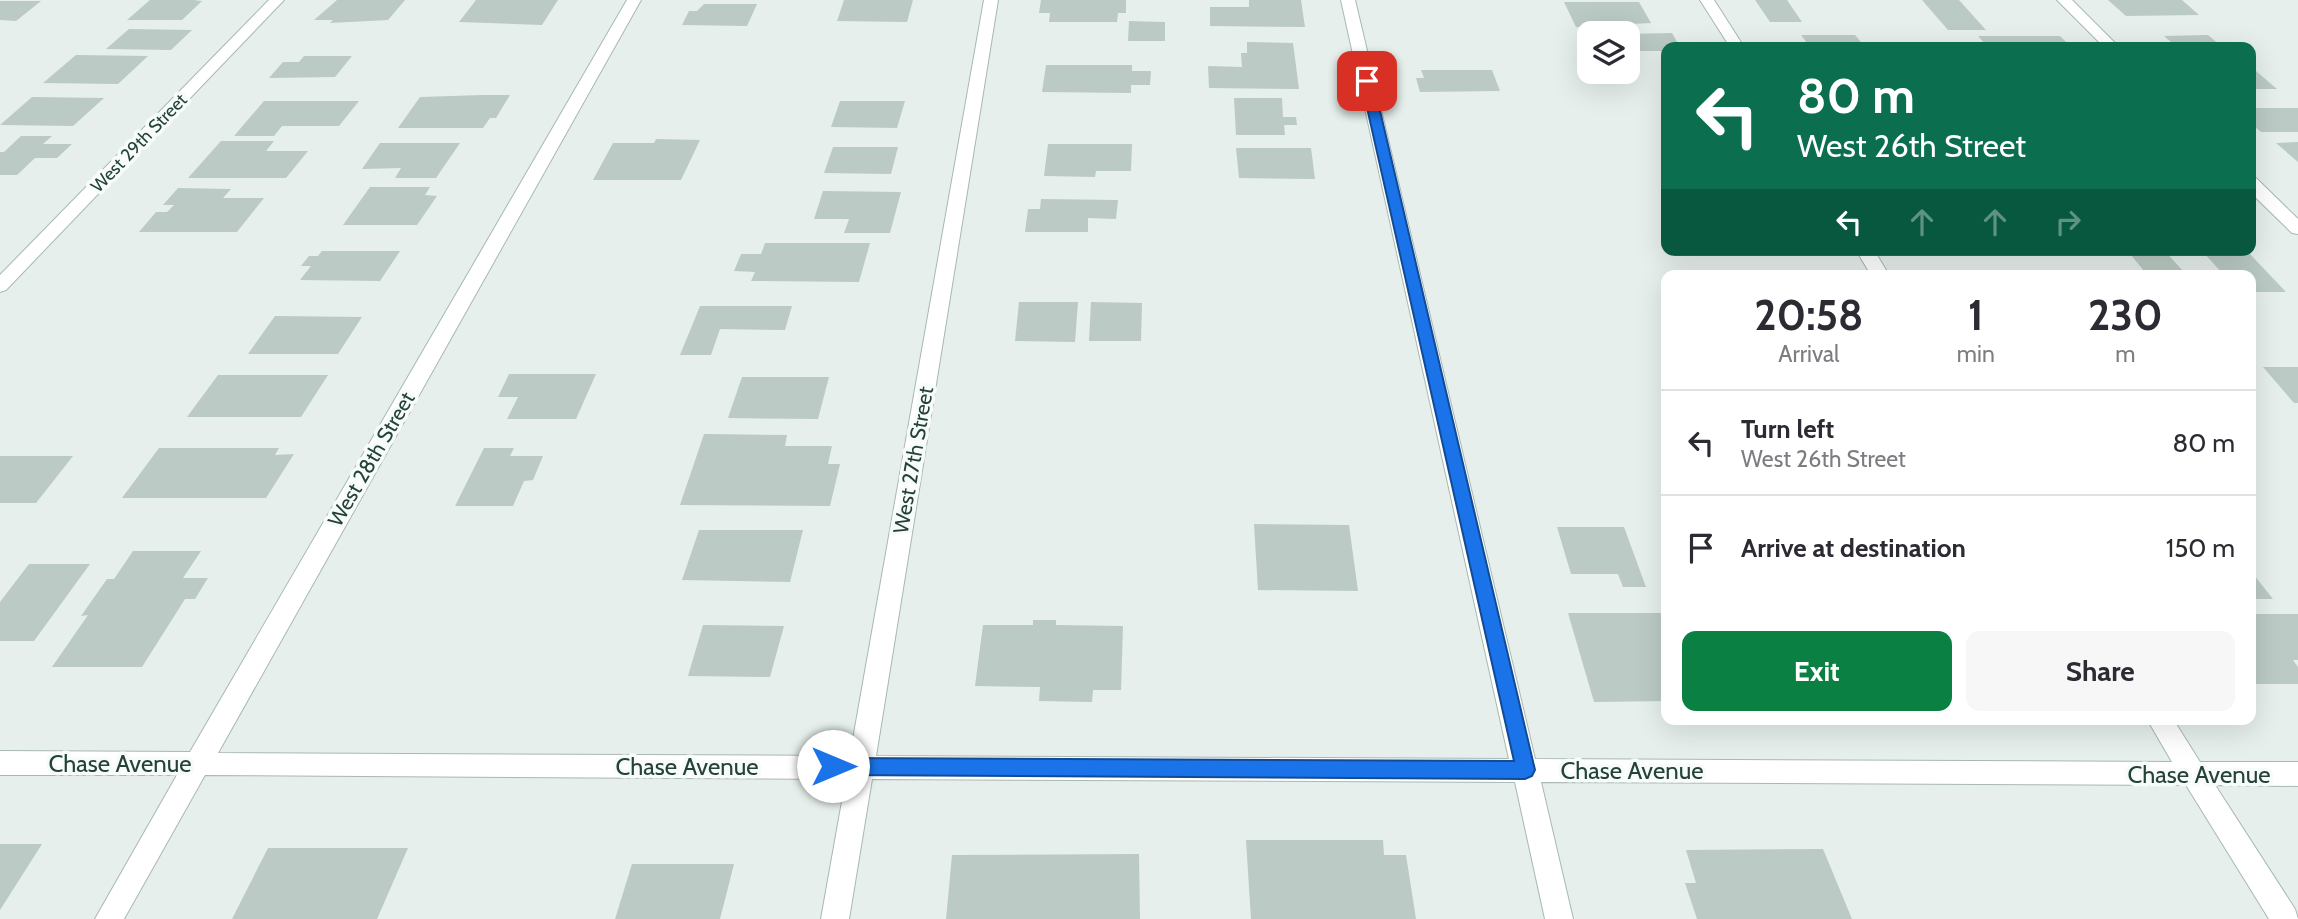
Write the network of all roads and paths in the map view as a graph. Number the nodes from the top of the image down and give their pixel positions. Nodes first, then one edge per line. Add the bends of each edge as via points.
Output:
1 (277, 0) edge
2 (634, 0) edge
3 (991, 0) edge
4 (1348, 0) edge
5 (1707, 0) edge
6 (2064, 0) edge
7 (1734, 42) edge
8 (2107, 42) edge
9 (2256, 189) edge
10 (2298, 229) edge
11 (0, 286) edge
12 (2164, 725) edge
13 (0, 763) edge
14 (198, 763) junction
15 (861, 766) junction
16 (1525, 770) junction
17 (2194, 774) junction
18 (2298, 774) edge
19 (109, 919) edge
20 (835, 919) edge
21 (1559, 919) edge
22 (2285, 919) edge

1 - 11 street, West 29th Street
2 - 14 street, West 28th Street
3 - 15 street, West 27th Street
4 - 16 street
5 - 7 street
6 - 8 street
9 - 10 street
12 - 17 street
13 - 14 street, Chase Avenue
14 - 15 street, Chase Avenue
14 - 19 street, West 28th Street
15 - 16 street, Chase Avenue
15 - 20 street, West 27th Street
16 - 17 street, Chase Avenue
16 - 21 street
17 - 18 street, Chase Avenue
17 - 22 street

